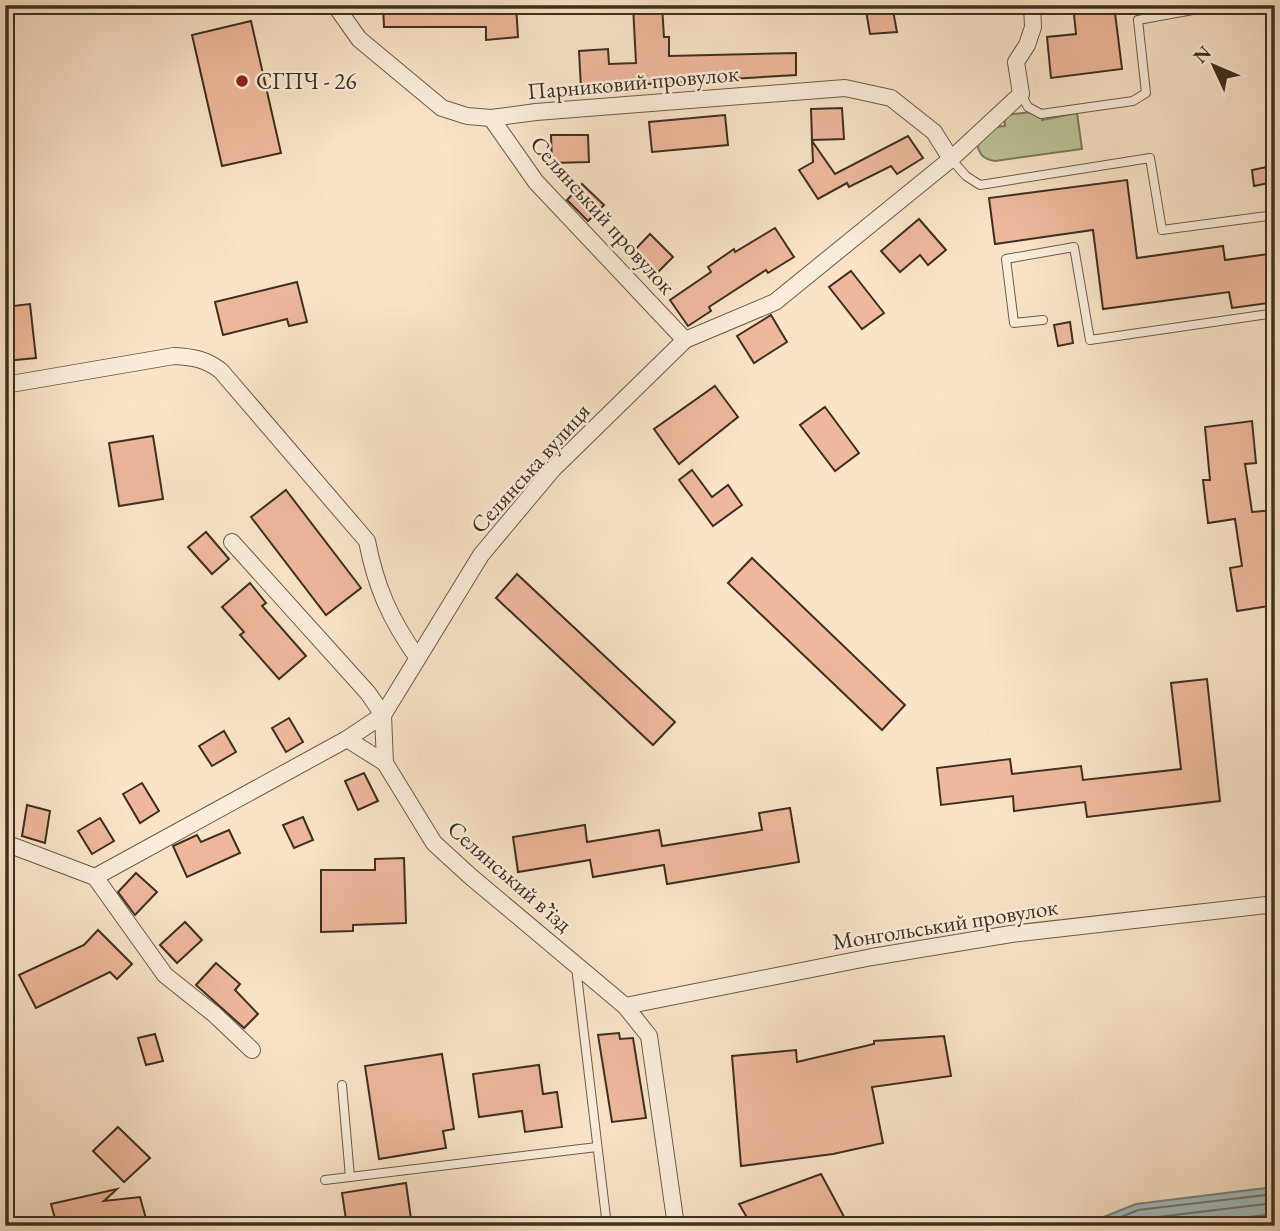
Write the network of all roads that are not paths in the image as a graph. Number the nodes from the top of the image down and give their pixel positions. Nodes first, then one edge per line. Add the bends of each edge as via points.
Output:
1 (14, 5) edge
2 (335, 5) edge
3 (1032, 5) edge
4 (1220, 5) edge
5 (5, 7) edge
6 (1021, 94) junction
7 (491, 118) junction
8 (951, 159) junction
9 (1275, 215) edge
10 (1275, 313) edge
11 (1043, 320) dead end
12 (685, 340) junction
13 (5, 384) edge
14 (232, 542) dead end
15 (417, 657) junction
16 (383, 715) junction
17 (347, 739) junction
18 (386, 763) junction
19 (5, 844) edge
20 (95, 877) junction
21 (1275, 904) edge
22 (576, 964) junction
23 (625, 1006) junction
24 (252, 1050) dead end
25 (342, 1085) dead end
26 (597, 1147) junction
27 (350, 1177) junction
28 (325, 1180) dead end
29 (607, 1226) edge
30 (676, 1226) edge

1 - 5 street
2 - 7 street, Парниковий провулок via 359,39 442,108
3 - 6 street via 1033,27 1016,62
4 - 6 lane via 1138,20 1146,93 1133,101 1041,114 1028,107
6 - 8 street, Селянська вулиця
7 - 8 street, Парниковий провулок via 845,88 891,98 934,132
7 - 12 street, Селянський провулок via 536,182
8 - 9 lane via 980,185 1150,158 1162,230
8 - 12 street, Селянська вулиця via 775,302
10 - 11 lane via 1090,340 1074,247 1006,259 1014,323
12 - 15 street, Селянська вулиця via 553,469 481,555
13 - 15 street via 174,356 199,358 221,371 367,541 384,603
14 - 16 street
15 - 16 street, Селянська вулиця
16 - 17 street, Селянська вулиця
16 - 18 street, Селянський вʼїзд
17 - 18 street, Селянський вʼїзд
17 - 20 street, Селянська вулиця
18 - 22 street, Селянський вʼїзд via 434,843
19 - 20 street
20 - 24 street via 165,975
21 - 23 street, Монгольський провулок via 998,936
22 - 23 street, Селянський вʼїзд
22 - 26 lane
23 - 30 street, Селянський вʼїзд via 649,1036
25 - 27 lane
26 - 27 lane
26 - 29 lane
27 - 28 lane

